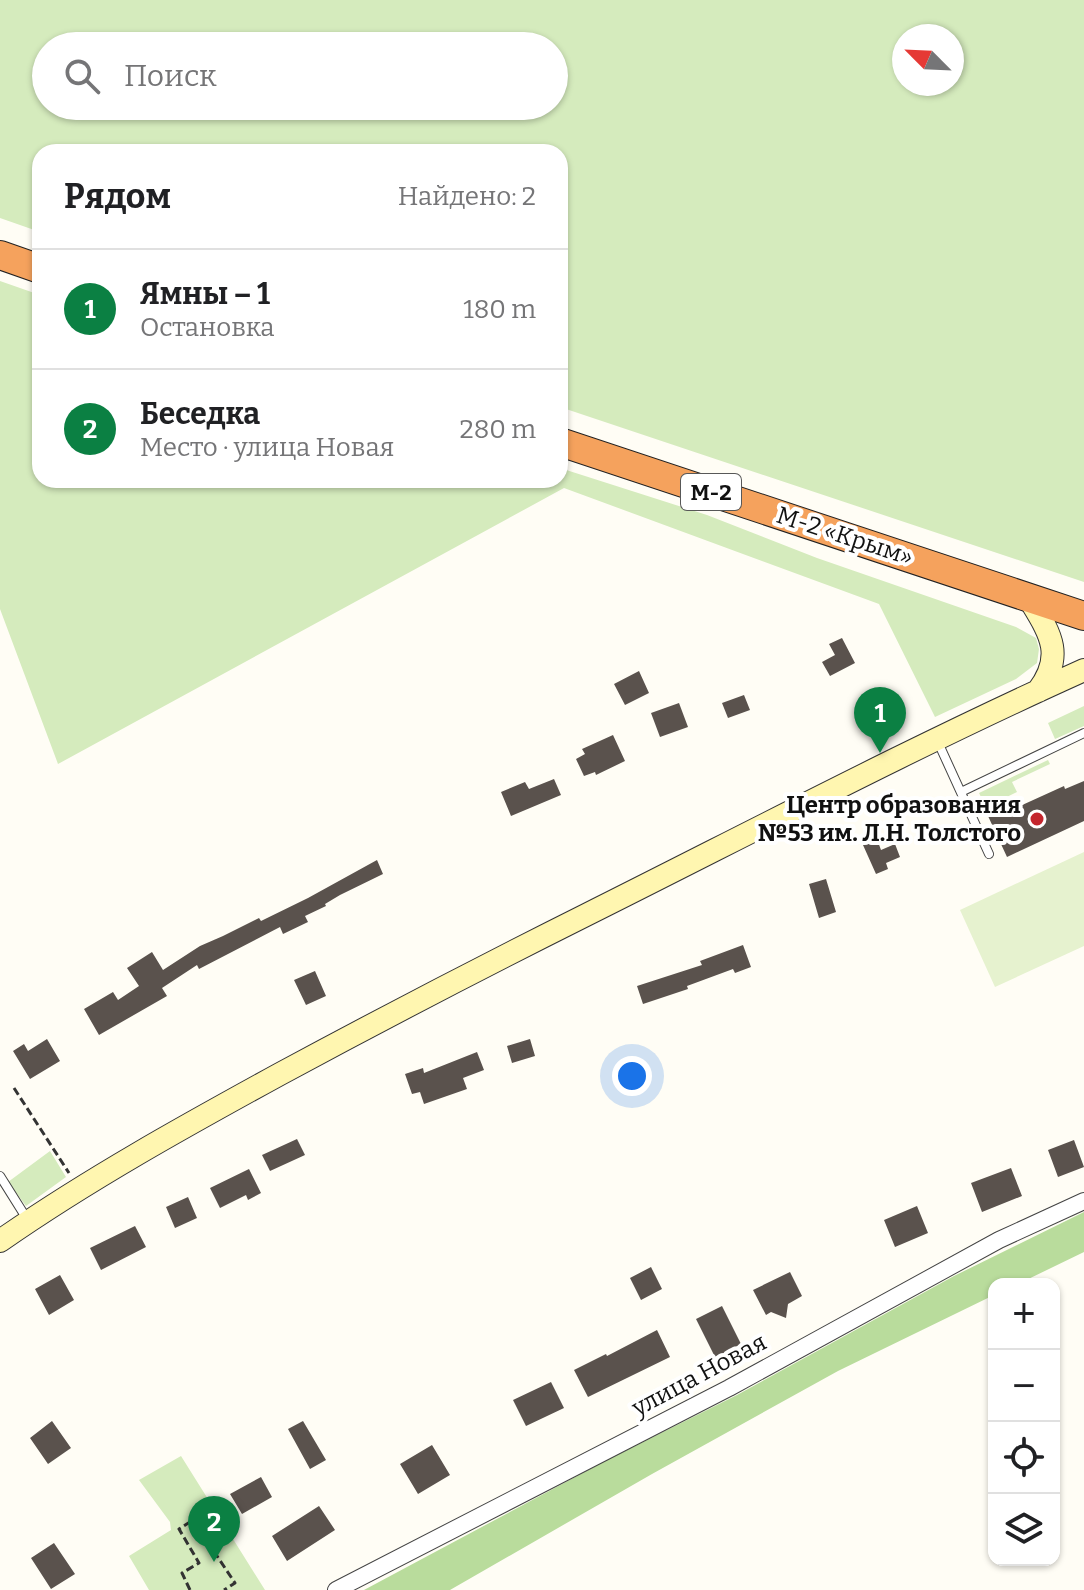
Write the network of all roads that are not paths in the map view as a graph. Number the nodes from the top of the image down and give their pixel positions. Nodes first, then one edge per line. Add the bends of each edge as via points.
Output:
1 (0, 255) edge
2 (32, 266) edge
3 (568, 445) edge
4 (1028, 597) junction
5 (1084, 616) edge
6 (1084, 670) edge
7 (1038, 691) junction
8 (1084, 733) edge
9 (937, 740) junction
10 (961, 792) junction
11 (989, 854) dead end
12 (0, 1176) edge
13 (1084, 1201) edge
14 (29, 1222) junction
15 (0, 1241) edge
16 (336, 1590) edge

1 - 2 highway
3 - 4 highway, М-2 «Крым» / М-2
4 - 5 highway, М-2 «Крым» / М-2
4 - 7 main road via 1053,647 1051,670
6 - 7 main road
7 - 9 main road
8 - 10 lane
9 - 10 lane
9 - 14 main road via 360,1031 219,1107
10 - 11 lane
12 - 14 lane
13 - 16 street, улица Новая via 999,1240 729,1388
14 - 15 main road

